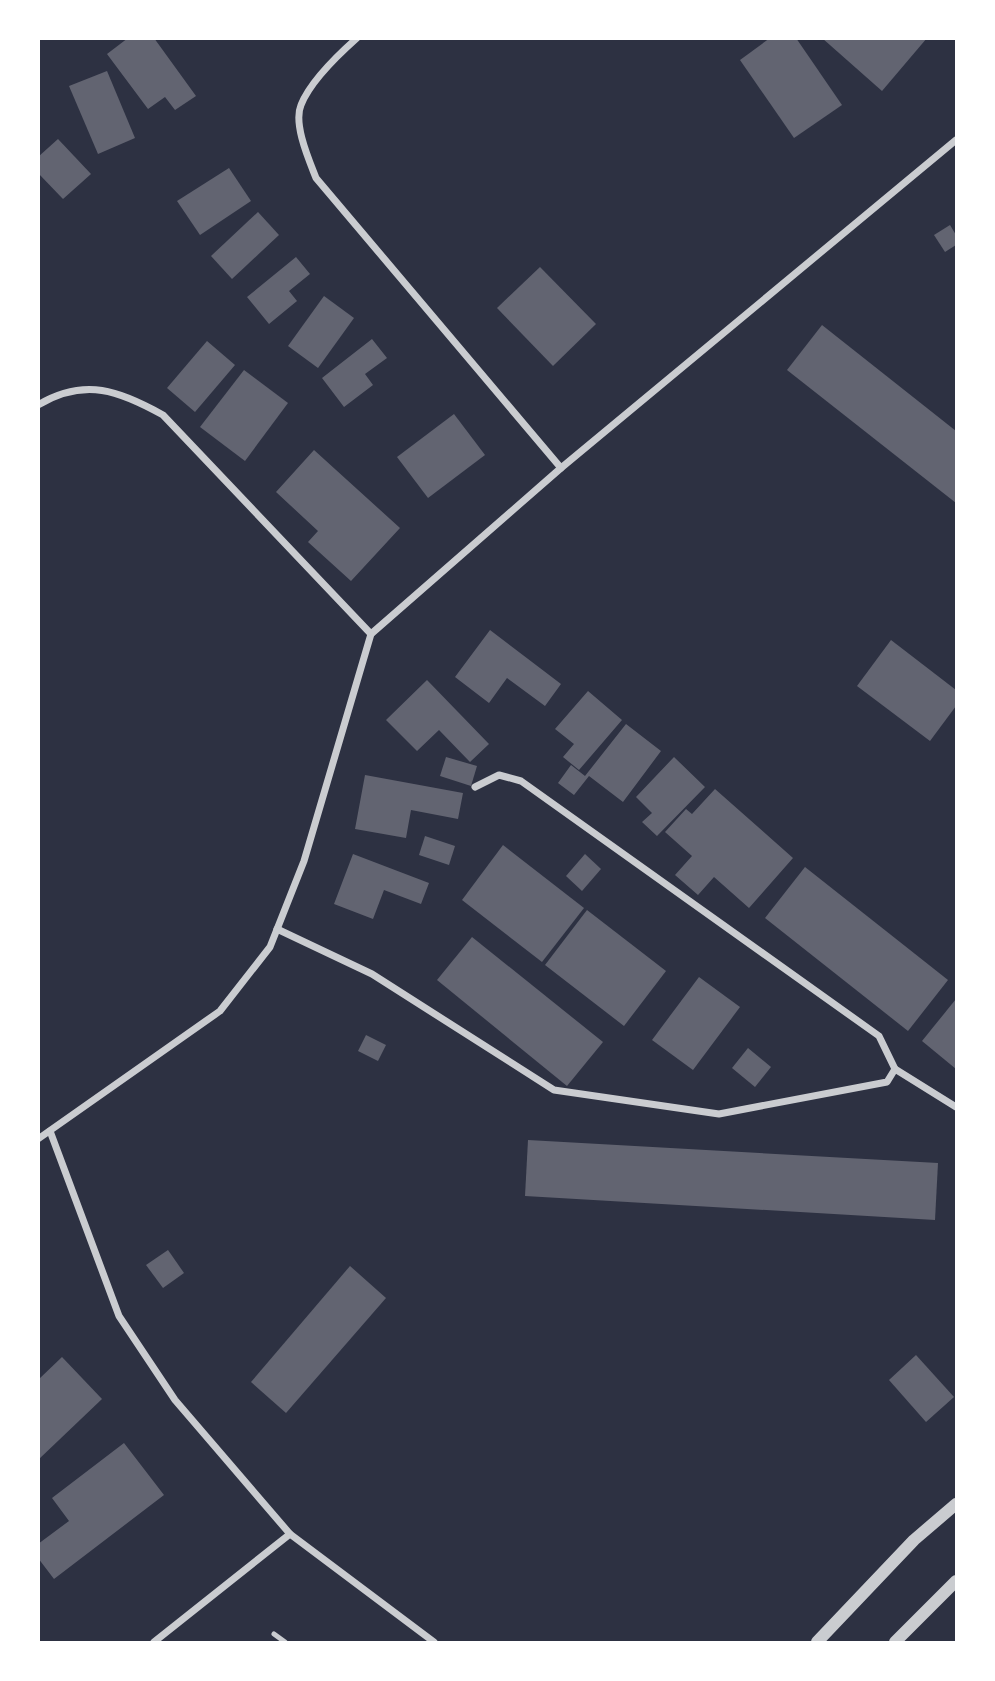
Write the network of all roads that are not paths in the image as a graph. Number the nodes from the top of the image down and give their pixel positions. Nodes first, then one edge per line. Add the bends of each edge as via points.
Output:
1 (357, 38) edge
2 (957, 140) edge
3 (38, 405) edge
4 (561, 468) junction
5 (371, 634) junction
6 (475, 787) dead end
7 (277, 929) junction
8 (895, 1069) junction
9 (957, 1107) edge
10 (50, 1131) junction
11 (38, 1139) edge
12 (957, 1504) edge
13 (290, 1534) junction
14 (957, 1581) edge
15 (274, 1634) dead end
16 (154, 1643) edge
17 (285, 1643) edge
18 (434, 1643) edge
19 (817, 1643) edge
20 (895, 1643) edge

1 - 4 street via 335,58 300,106 302,142 316,178
2 - 4 street
3 - 5 street via 81,388 125,394 163,415
4 - 5 street
5 - 7 street via 304,862
6 - 8 street via 499,775 521,781 879,1036
7 - 8 street via 372,974 554,1090 719,1114 887,1082
7 - 10 street via 270,947 220,1011
8 - 9 street
10 - 11 street
10 - 13 street via 119,1316 175,1400
12 - 19 street via 914,1540
13 - 16 street
13 - 18 street
14 - 20 street
15 - 17 lane

